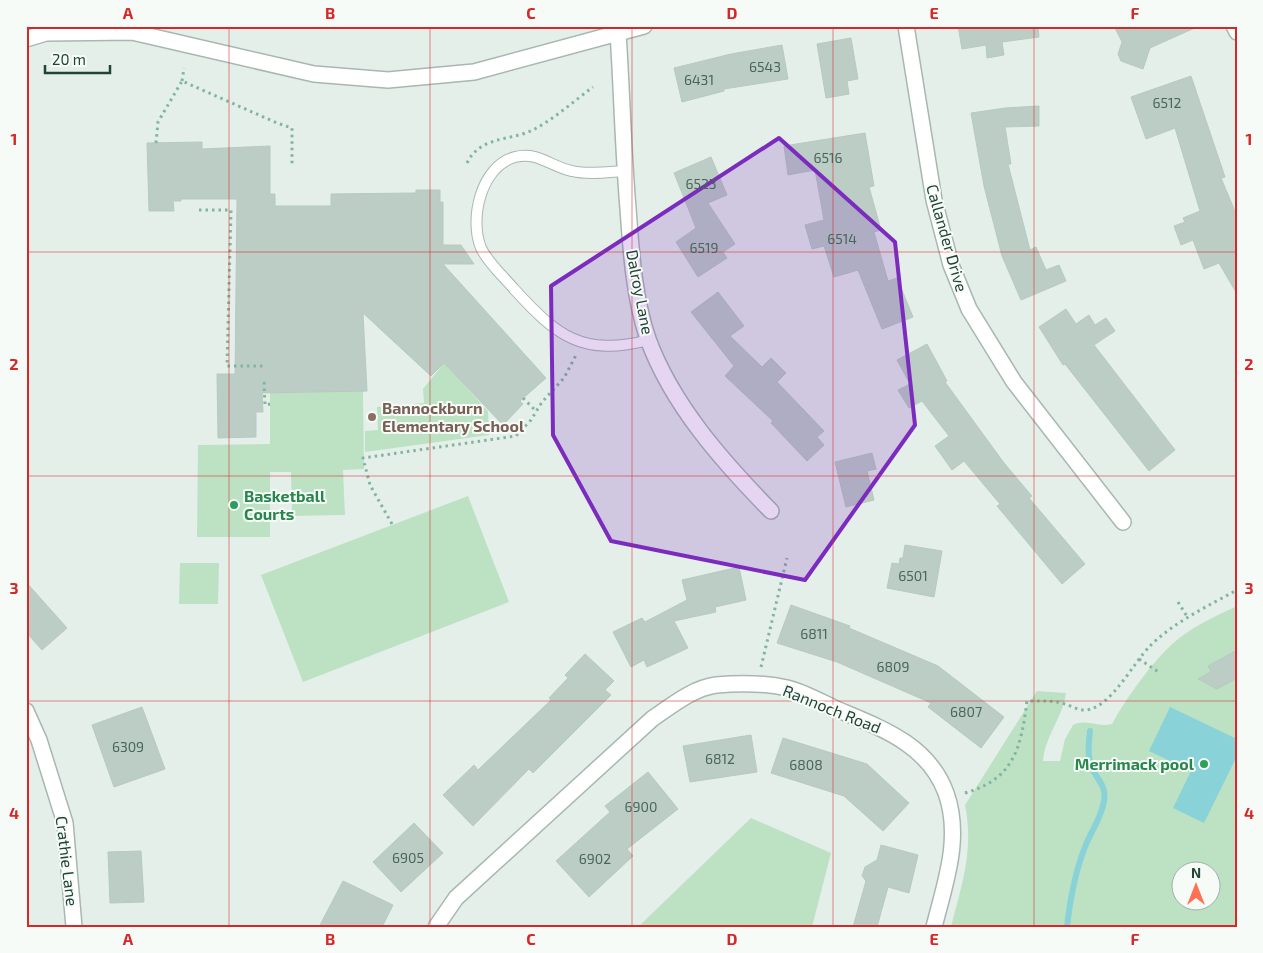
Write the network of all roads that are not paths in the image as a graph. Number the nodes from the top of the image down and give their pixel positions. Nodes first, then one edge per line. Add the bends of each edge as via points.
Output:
1 (644, 26) edge
2 (906, 26) edge
3 (1234, 26) edge
4 (1237, 32) edge
5 (618, 34) junction
6 (26, 39) edge
7 (625, 171) junction
8 (649, 340) junction
9 (771, 511) dead end
10 (1123, 522) dead end
11 (26, 711) edge
12 (74, 927) edge
13 (436, 927) edge
14 (934, 927) edge

1 - 5 street
2 - 10 street, Callander Drive via 934,200 951,265 969,309 1014,382
3 - 4 street
5 - 6 street via 474,72 388,80 314,74 132,32 46,34
5 - 7 street, Dalroy Lane
7 - 8 street, Dalroy Lane via 631,253
7 - 8 lane via 578,172 532,155 513,157 494,170 483,189 478,213 478,238 490,261 539,316 557,330 577,340 606,346
8 - 9 street, Dalroy Lane via 661,368 687,411 740,479
11 - 12 street, Crathie Lane via 39,740 65,823
13 - 14 street, Rannoch Road via 456,898 652,719 685,697 714,686 757,684 788,688 897,735 922,755 937,773 952,813 952,853

